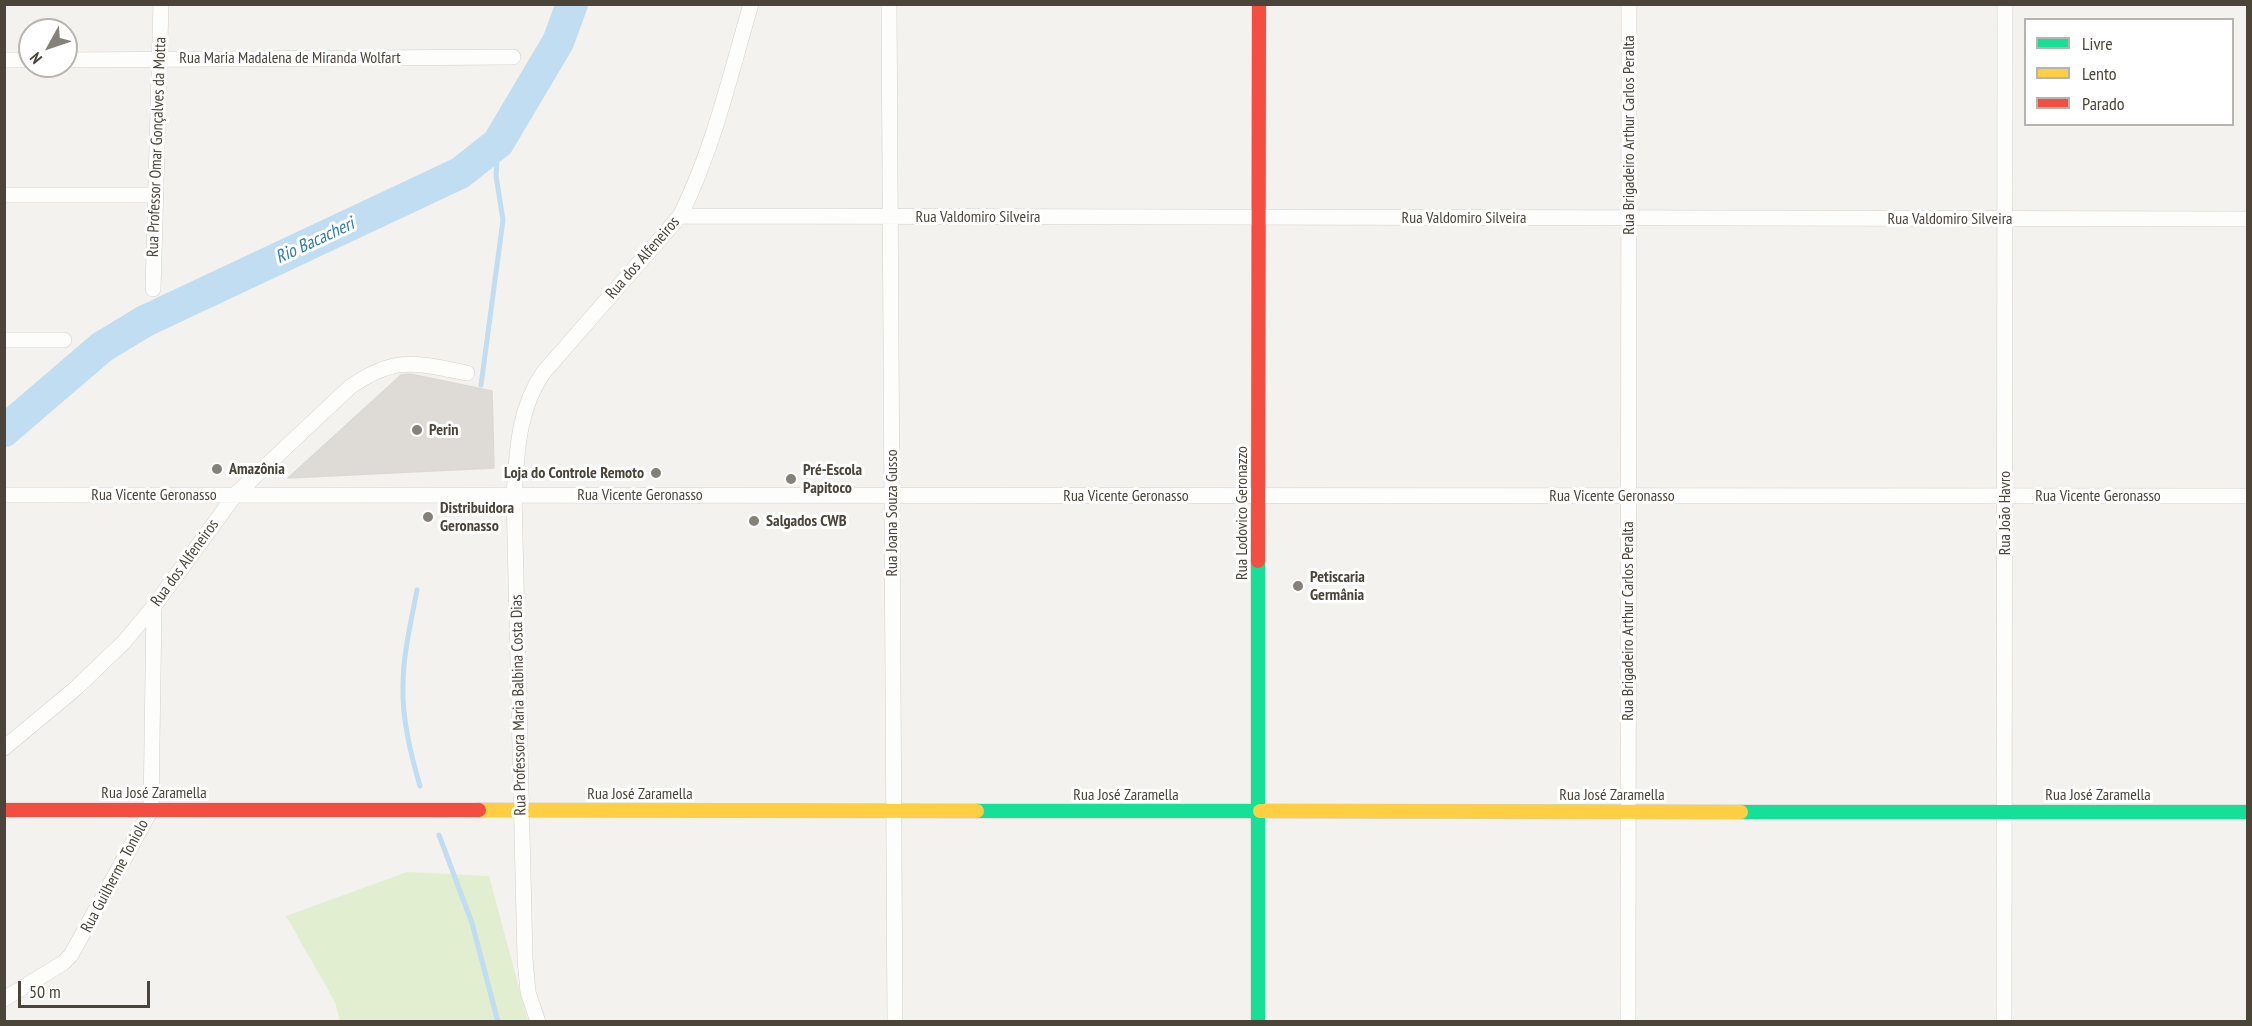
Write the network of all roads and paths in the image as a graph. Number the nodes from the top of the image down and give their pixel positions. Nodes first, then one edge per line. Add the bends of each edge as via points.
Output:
1 (161, 4) edge
2 (751, 4) edge
3 (889, 4) edge
4 (1259, 4) edge
5 (1629, 4) edge
6 (2005, 4) edge
7 (513, 57) dead end
8 (159, 59) junction
9 (78, 60) edge
10 (4, 195) edge
11 (156, 195) junction
12 (680, 216) junction
13 (890, 217) junction
14 (1259, 217) junction
15 (1629, 218) junction
16 (2005, 219) junction
17 (2247, 219) edge
18 (153, 289) dead end
19 (4, 340) edge
20 (64, 340) dead end
21 (467, 373) dead end
22 (532, 389) joint
23 (4, 495) edge
24 (235, 495) junction
25 (513, 495) junction
26 (892, 495) junction
27 (1259, 496) junction
28 (1628, 496) junction
29 (2005, 496) junction
30 (2247, 496) edge
31 (154, 606) junction
32 (4, 748) edge
33 (4, 810) edge
34 (151, 810) junction
35 (521, 810) junction
36 (894, 811) junction
37 (1258, 811) junction
38 (1628, 811) junction
39 (2004, 812) junction
40 (2247, 812) edge
41 (4, 999) edge
42 (538, 1022) edge
43 (895, 1022) edge
44 (1258, 1022) edge
45 (1628, 1022) edge
46 (2004, 1022) edge

1 - 8 street, Rua Professor Omar Gonçalves da Motta
2 - 12 street, Rua dos Alfeneiros via 705,156
3 - 13 street, Rua Joana Souza Gusso
4 - 14 street, Rua Lodovico Geronazzo
5 - 15 street, Rua Brigadeiro Arthur Carlos Peralta
6 - 16 street, Rua João Havro
7 - 8 street, Rua Maria Madalena de Miranda Wolfart
8 - 9 street, Rua Maria Madalena de Miranda Wolfart
8 - 11 street, Rua Professor Omar Gonçalves da Motta
10 - 11 street
11 - 18 street, Rua Professor Omar Gonçalves da Motta
12 - 13 street, Rua Valdomiro Silveira
12 - 22 street, Rua dos Alfeneiros via 557,355
13 - 14 street, Rua Valdomiro Silveira
13 - 26 street, Rua Joana Souza Gusso
14 - 15 street, Rua Valdomiro Silveira
14 - 27 street, Rua Lodovico Geronazzo
15 - 16 street, Rua Valdomiro Silveira
15 - 28 street, Rua Brigadeiro Arthur Carlos Peralta
16 - 17 street, Rua Valdomiro Silveira
16 - 29 street, Rua João Havro
19 - 20 street
21 - 24 street, Rua dos Alfeneiros via 408,364 371,372 326,407
22 - 25 street, Rua Professora Maria Balbina Costa Dias via 519,434
23 - 24 street, Rua Vicente Geronasso
24 - 25 street, Rua Vicente Geronasso
24 - 31 street, Rua dos Alfeneiros
25 - 26 street, Rua Vicente Geronasso
25 - 35 street, Rua Professora Maria Balbina Costa Dias
26 - 27 street, Rua Vicente Geronasso
26 - 36 street, Rua Joana Souza Gusso
27 - 28 street, Rua Vicente Geronasso
27 - 37 street, Rua Lodovico Geronazzo
28 - 29 street, Rua Vicente Geronasso
28 - 38 street, Rua Brigadeiro Arthur Carlos Peralta
29 - 30 street, Rua Vicente Geronasso
29 - 39 street, Rua João Havro
31 - 32 street, Rua dos Alfeneiros via 99,667
31 - 34 street, Rua Guilherme Toniolo
33 - 34 street, Rua José Zaramella
34 - 35 street, Rua José Zaramella
34 - 41 street, Rua Guilherme Toniolo via 71,955
35 - 36 street, Rua José Zaramella
35 - 42 street, Rua Professora Maria Balbina Costa Dias via 525,974
36 - 37 street, Rua José Zaramella
36 - 43 street, Rua Joana Souza Gusso
37 - 38 street, Rua José Zaramella
37 - 44 street, Rua Lodovico Geronazzo
38 - 39 street, Rua José Zaramella
38 - 45 street, Rua Brigadeiro Arthur Carlos Peralta
39 - 40 street, Rua José Zaramella
39 - 46 street, Rua João Havro

